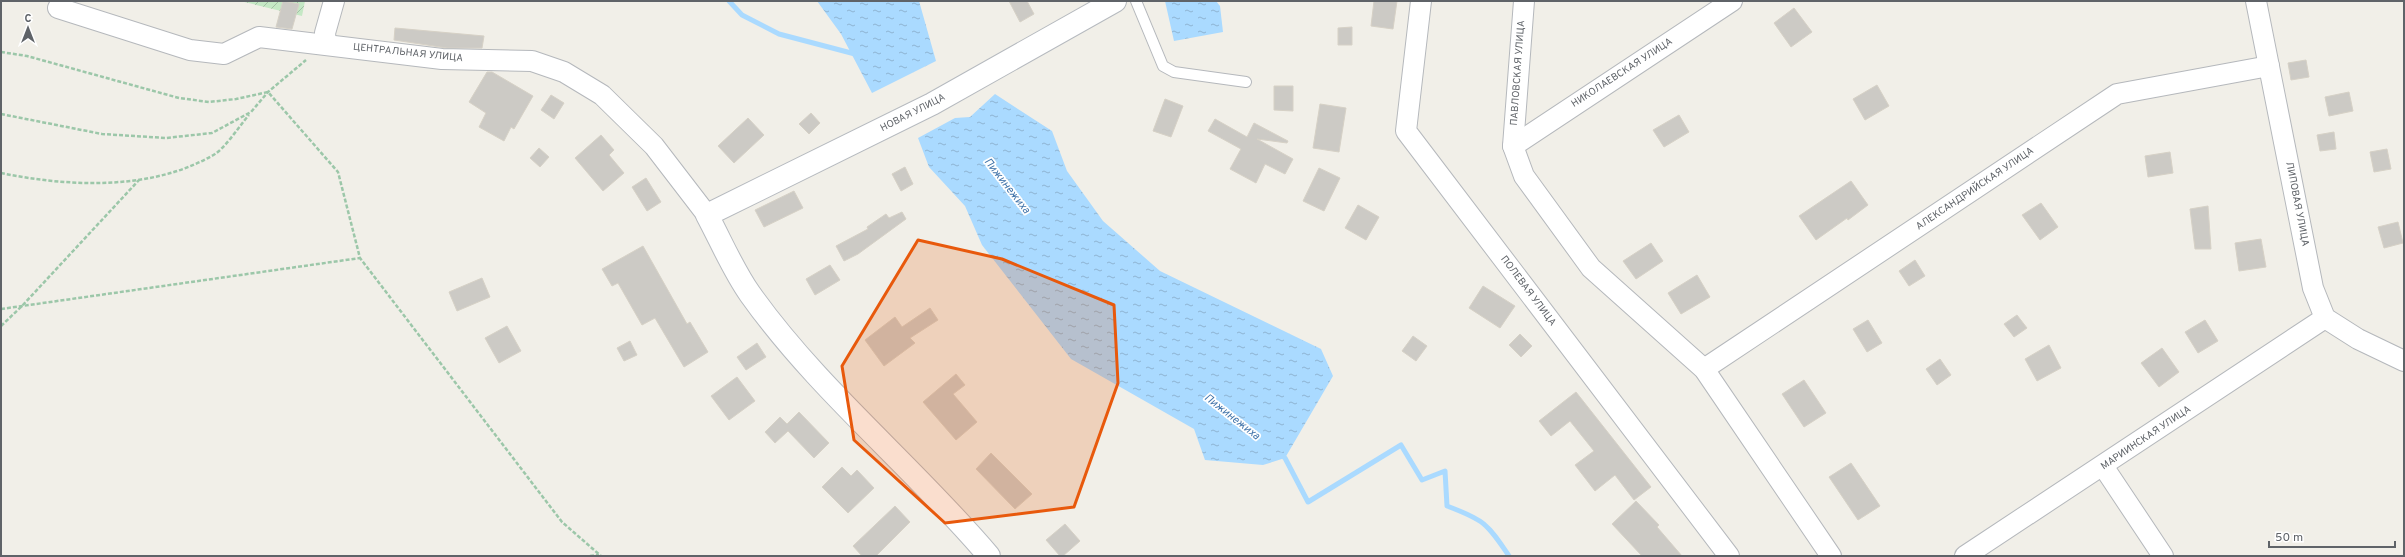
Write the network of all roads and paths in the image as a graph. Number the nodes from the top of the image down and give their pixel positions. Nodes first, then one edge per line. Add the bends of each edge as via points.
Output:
1 (334, 1) edge
2 (1115, 1) edge
3 (1136, 1) edge
4 (1421, 1) edge
5 (1524, 1) edge
6 (1732, 1) edge
7 (2256, 1) edge
8 (58, 8) dead end
9 (326, 44) junction
10 (1, 52) edge
11 (2269, 66) junction
12 (1246, 82) dead end
13 (268, 92) junction
14 (251, 112) junction
15 (1, 114) edge
16 (1513, 146) junction
17 (1, 174) edge
18 (140, 180) junction
19 (706, 215) junction
20 (360, 258) junction
21 (22, 306) junction
22 (1, 309) edge
23 (2325, 318) junction
24 (1, 326) edge
25 (2404, 361) edge
26 (1704, 369) junction
27 (2103, 466) junction
28 (600, 555) edge
29 (590, 556) edge
30 (989, 556) edge
31 (1729, 556) edge
32 (1831, 556) edge
33 (1965, 556) edge
34 (2163, 556) edge

1 - 9 street via 325,33
2 - 19 street, НОВАЯ УЛИЦА via 932,104
3 - 12 lane via 1163,66 1174,72
4 - 31 street, ПОЛЕВАЯ УЛИЦА via 1406,131
5 - 16 street, ПАВЛОВСКАЯ УЛИЦА
6 - 16 street, НИКОЛАЕВСКАЯ УЛИЦА
7 - 11 street, ЛИПОВАЯ УЛИЦА
8 - 9 street, ЦЕНТРАЛЬНАЯ УЛИЦА via 190,50 224,54 259,37
9 - 13 path
9 - 19 street, ЦЕНТРАЛЬНАЯ УЛИЦА via 442,59 532,61 564,72 602,95 654,146
10 - 13 path via 26,56 179,98 209,102
11 - 23 street, ЛИПОВАЯ УЛИЦА via 2313,288
11 - 26 street, АЛЕКСАНДРИЙСКАЯ УЛИЦА via 2117,94
13 - 14 path
13 - 20 path via 338,172
14 - 15 path via 212,133 166,138 102,134
14 - 18 path via 217,153 181,170
16 - 26 street via 1524,176 1590,268
17 - 18 path via 82,182
18 - 21 path
19 - 30 street via 749,293 791,347 861,422 958,519
20 - 21 path
20 - 28 path via 562,522
21 - 22 path
21 - 24 path
23 - 25 street via 2358,339
23 - 27 street, МАРИИНСКАЯ УЛИЦА
26 - 32 street
27 - 33 street, МАРИИНСКАЯ УЛИЦА
27 - 34 street
28 - 29 path

